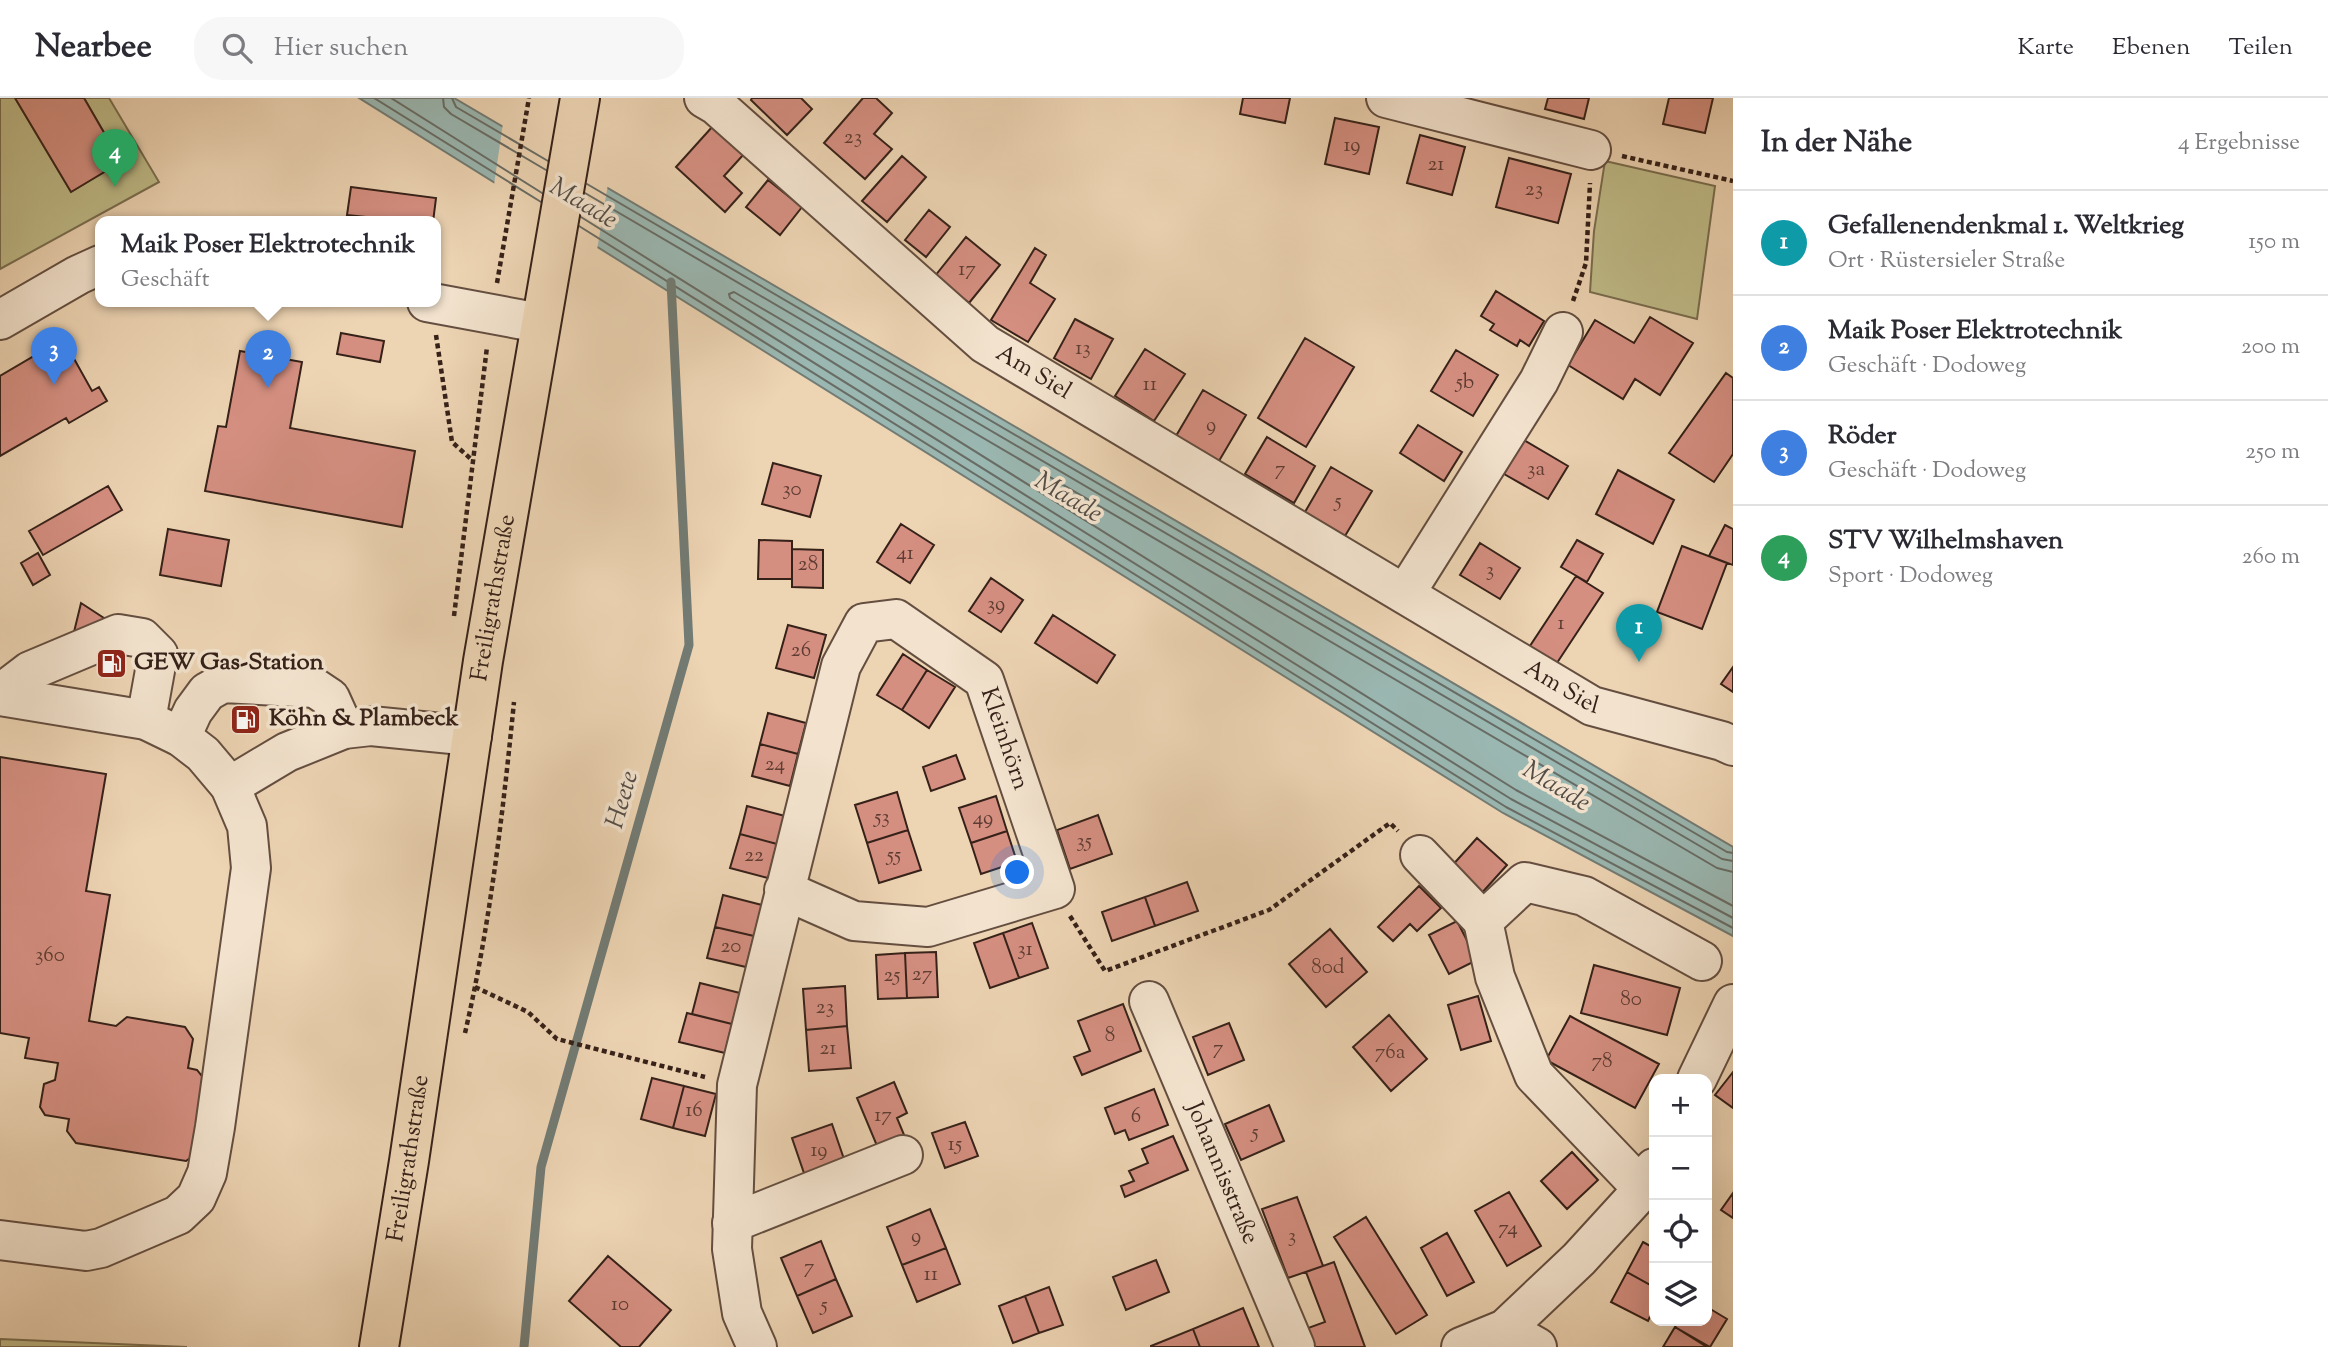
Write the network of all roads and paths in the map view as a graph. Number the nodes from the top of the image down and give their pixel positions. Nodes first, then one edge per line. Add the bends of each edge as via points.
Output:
1 (529, 98) edge
2 (704, 98) edge
3 (1387, 98) edge
4 (579, 103) edge
5 (1591, 150) junction
6 (1733, 181) edge
7 (95, 267) edge
8 (441, 305) edge
9 (430, 307) edge
10 (491, 313) junction
11 (0, 320) edge
12 (540, 323) junction
13 (1563, 332) joint
14 (473, 460) dead end
15 (1405, 594) junction
16 (0, 695) edge
17 (146, 720) junction
18 (344, 729) junction
19 (472, 736) junction
20 (181, 737) junction
21 (1733, 746) edge
22 (230, 786) junction
23 (1420, 855) joint
24 (784, 890) junction
25 (1055, 890) junction
26 (1483, 921) junction
27 (1702, 961) dead end
28 (475, 987) dead end
29 (1149, 1001) dead end
30 (1733, 1006) edge
31 (1699, 1074) edge
32 (737, 1085) junction
33 (903, 1155) dead end
34 (1648, 1179) edge
35 (732, 1223) junction
36 (0, 1240) edge
37 (1521, 1338) edge
38 (379, 1347) edge
39 (757, 1347) edge
40 (1295, 1347) edge
41 (1461, 1347) edge

1 - 10 path
2 - 15 street, Am Siel via 827,201 985,344
3 - 5 street
4 - 12 main road, Freiligrathstraße
5 - 6 path
5 - 13 path via 1586,263
7 - 11 street
8 - 10 street
9 - 14 path via 452,442
10 - 12 street
12 - 19 main road, Freiligrathstraße
13 - 15 street via 1539,382
15 - 21 street, Am Siel via 1592,706
16 - 17 street
16 - 17 street via 30,671 118,634 142,638 158,654
17 - 20 street
18 - 19 street via 371,726
18 - 20 street via 330,698 315,688 223,683 207,692
18 - 22 street via 287,752
19 - 38 main road, Freiligrathstraße
20 - 22 street via 203,754
22 - 36 street via 247,826 251,868 215,1127 196,1198 178,1215 101,1248 86,1251
23 - 25 path via 1390,823 1269,910 1105,971
23 - 26 street
24 - 25 street via 854,921 928,927
24 - 25 street, Kleinhörn via 841,666 864,623 896,620 984,680
24 - 32 street, Kleinhörn
26 - 27 street via 1525,882 1584,895
26 - 34 street via 1495,977 1534,1075
28 - 32 path via 528,1012 556,1039
29 - 40 street, Johannisstraße
30 - 31 street
32 - 35 street, Kleinhörn
33 - 35 street
34 - 37 street via 1579,1259
35 - 39 street, Kleinhörn via 742,1313
37 - 41 street

